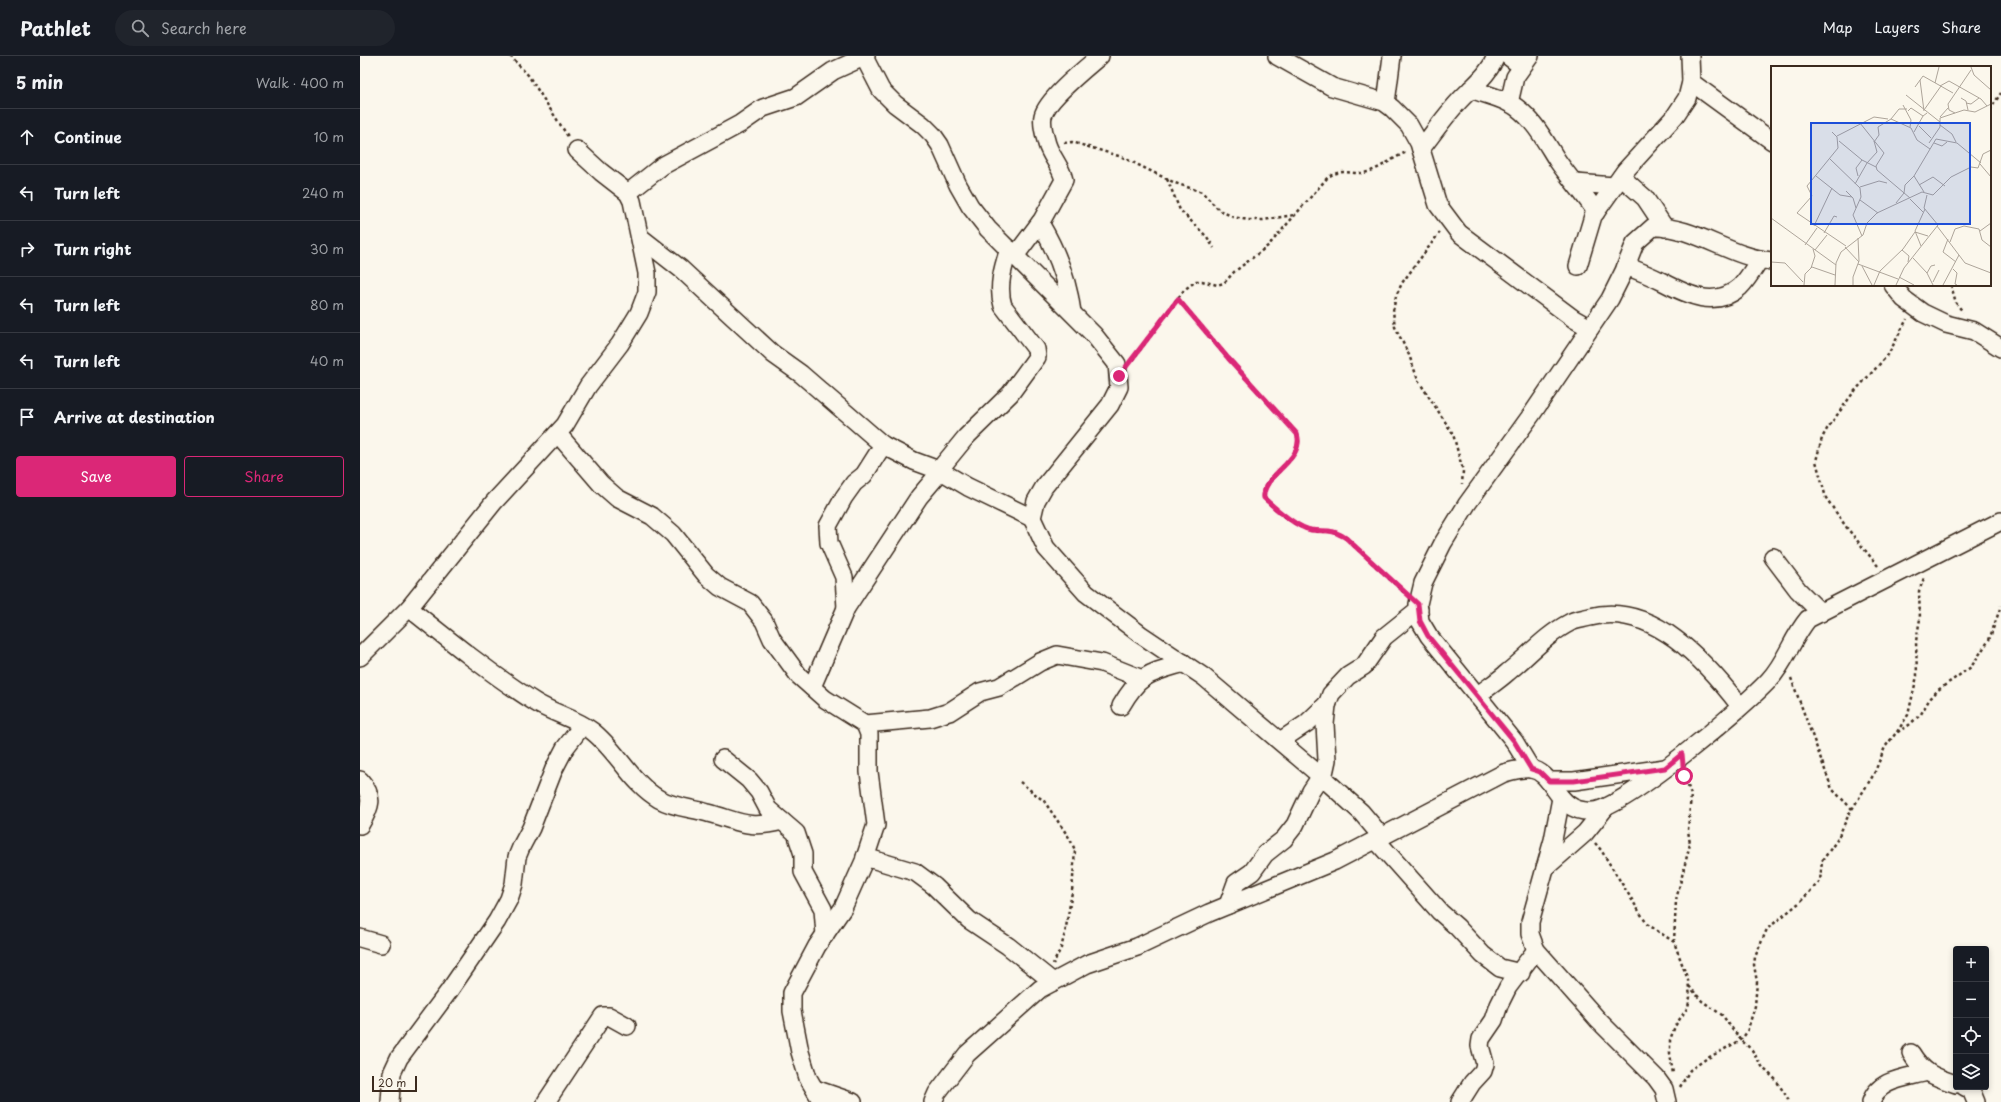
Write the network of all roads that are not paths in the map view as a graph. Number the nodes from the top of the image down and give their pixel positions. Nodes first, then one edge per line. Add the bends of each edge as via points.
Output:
1 (865, 56) edge
2 (1100, 56) edge
3 (1277, 56) edge
4 (1392, 56) edge
5 (1496, 56) edge
6 (1690, 56) edge
7 (1520, 59) edge
8 (1691, 82) junction
9 (1471, 89) junction
10 (1386, 103) junction
11 (1509, 103) junction
12 (1771, 140) edge
13 (1420, 147) junction
14 (577, 150) road end
15 (1617, 181) junction
16 (1576, 183) junction
17 (628, 193) junction
18 (1596, 212) junction
19 (1040, 223) junction
20 (1665, 228) junction
21 (640, 238) junction
22 (1012, 252) junction
23 (1766, 260) edge
24 (1578, 266) dead end
25 (1626, 266) junction
26 (1894, 286) edge
27 (1072, 312) junction
28 (1590, 328) junction
29 (2001, 348) edge
30 (558, 434) junction
31 (883, 445) junction
32 (940, 470) junction
33 (1032, 518) junction
34 (2001, 521) edge
35 (1773, 557) dead end
36 (1418, 607) junction
37 (409, 608) junction
38 (846, 608) junction
39 (1821, 613) junction
40 (360, 657) edge
41 (1184, 663) junction
42 (1142, 679) junction
43 (812, 687) junction
44 (1477, 696) junction
45 (1328, 704) junction
46 (1121, 706) dead end
47 (1740, 706) junction
48 (864, 724) junction
49 (582, 726) junction
50 (1280, 741) junction
51 (723, 760) dead end
52 (1665, 768) junction
53 (1531, 769) junction
54 (1322, 777) junction
55 (360, 780) edge
56 (1549, 781) junction
57 (1561, 798) junction
58 (1606, 807) junction
59 (782, 821) junction
60 (360, 825) edge
61 (1379, 839) junction
62 (865, 857) junction
63 (1544, 868) junction
64 (1228, 905) junction
65 (824, 935) junction
66 (360, 938) edge
67 (381, 944) dead end
68 (1536, 950) junction
69 (1520, 973) junction
70 (1049, 979) junction
71 (626, 1026) dead end
72 (1910, 1053) dead end
73 (1926, 1072) junction
74 (1953, 1083) edge
75 (1971, 1090) edge
76 (818, 1096) edge
77 (1672, 1097) edge
78 (932, 1099) edge
79 (390, 1102) edge
80 (546, 1102) edge
81 (853, 1102) edge
82 (1460, 1102) edge
83 (1871, 1102) edge
84 (1976, 1102) edge

1 - 17 street via 832,71 796,97 763,108 740,124 662,166
1 - 22 street via 881,90 894,104 933,135 970,206 988,229
2 - 19 street via 1061,91 1043,117 1048,145 1062,170 1064,180
3 - 10 street via 1332,87
4 - 10 street
5 - 9 street via 1493,64
6 - 8 street
7 - 11 street
8 - 12 street
8 - 15 street via 1687,98 1675,116
9 - 11 street
9 - 13 street
10 - 13 street via 1408,125
11 - 16 street via 1533,122 1558,161
13 - 28 street via 1433,194 1458,233
14 - 17 street
15 - 16 street
15 - 18 street
15 - 20 street via 1644,198
16 - 18 street
17 - 21 street
18 - 24 street
19 - 22 street
19 - 27 street via 1052,244 1070,293
20 - 23 street via 1734,252
20 - 25 street via 1653,227 1639,238
21 - 30 street via 647,273 646,292 639,313
21 - 31 street via 681,269 773,354
22 - 27 street
22 - 32 street via 1000,284 1000,299 1002,306 1036,349 1037,357 1010,394 966,437
23 - 25 street via 1740,287 1724,297 1711,299 1683,293
25 - 28 street via 1610,299
26 - 29 street via 1904,299 1923,313 1946,324 1974,331
27 - 33 street via 1117,364 1119,387 1110,405 1044,487 1036,501
28 - 36 street via 1442,543 1423,583
30 - 37 street via 494,502
30 - 43 street via 606,489 617,498 652,516 673,534 706,575 720,587 750,603 799,676
31 - 32 street via 914,461
31 - 38 street via 864,475 854,483 828,526 829,543 844,577
32 - 33 street via 968,487
32 - 38 street via 919,497
33 - 41 street via 1046,548 1086,593
34 - 39 street
35 - 39 street via 1798,590
36 - 44 street via 1420,621 1428,636
36 - 45 street via 1384,637 1364,666 1334,689
37 - 40 street
37 - 49 street via 536,703
38 - 43 street
39 - 47 street via 1808,619 1797,632 1785,657 1769,680
41 - 42 street via 1160,670
41 - 50 street
42 - 46 street via 1136,682
42 - 48 street via 1102,663 1057,655 1040,662 999,687 980,692 949,712 923,719
43 - 48 street via 825,699
44 - 47 street via 1570,622 1596,615 1620,614 1639,619 1676,638 1724,686
44 - 53 street via 1514,741
45 - 50 street
45 - 54 street via 1325,724 1326,760
47 - 52 street
48 - 62 street via 869,734 869,772 876,825
49 - 59 street via 591,730 613,751 633,777 669,804 754,826
49 - 79 street via 565,748 554,769 522,844 509,899 461,973 399,1058 392,1073
50 - 54 street
51 - 59 street via 748,780 768,809
52 - 56 street via 1581,780
52 - 58 street via 1622,800
53 - 56 street via 1540,772
53 - 61 street via 1504,773
54 - 61 street via 1360,812
54 - 64 street via 1311,791 1295,826 1265,854 1252,872 1236,883
55 - 60 street via 365,785 370,799 369,810
56 - 57 street
57 - 58 street via 1567,805 1580,810 1593,811
57 - 63 street via 1553,840
58 - 63 street via 1585,833
59 - 65 street via 796,833 800,843 802,872 822,909
61 - 64 street via 1334,861
61 - 69 street via 1440,912 1483,955 1500,968
62 - 65 street via 842,908
62 - 70 street via 914,872 934,886 968,920 1008,946
63 - 68 street via 1530,922 1530,934
64 - 70 street via 1137,947
65 - 76 street via 792,993 792,1011 800,1052 808,1078
66 - 67 street
68 - 69 street
68 - 77 street
69 - 82 street via 1508,987 1498,1005 1494,1020 1481,1039 1480,1046 1485,1064 1483,1071
70 - 78 street via 966,1054
71 - 80 street via 609,1016 602,1016
72 - 73 street
73 - 74 street
73 - 83 street via 1880,1086
75 - 84 street
76 - 81 street

